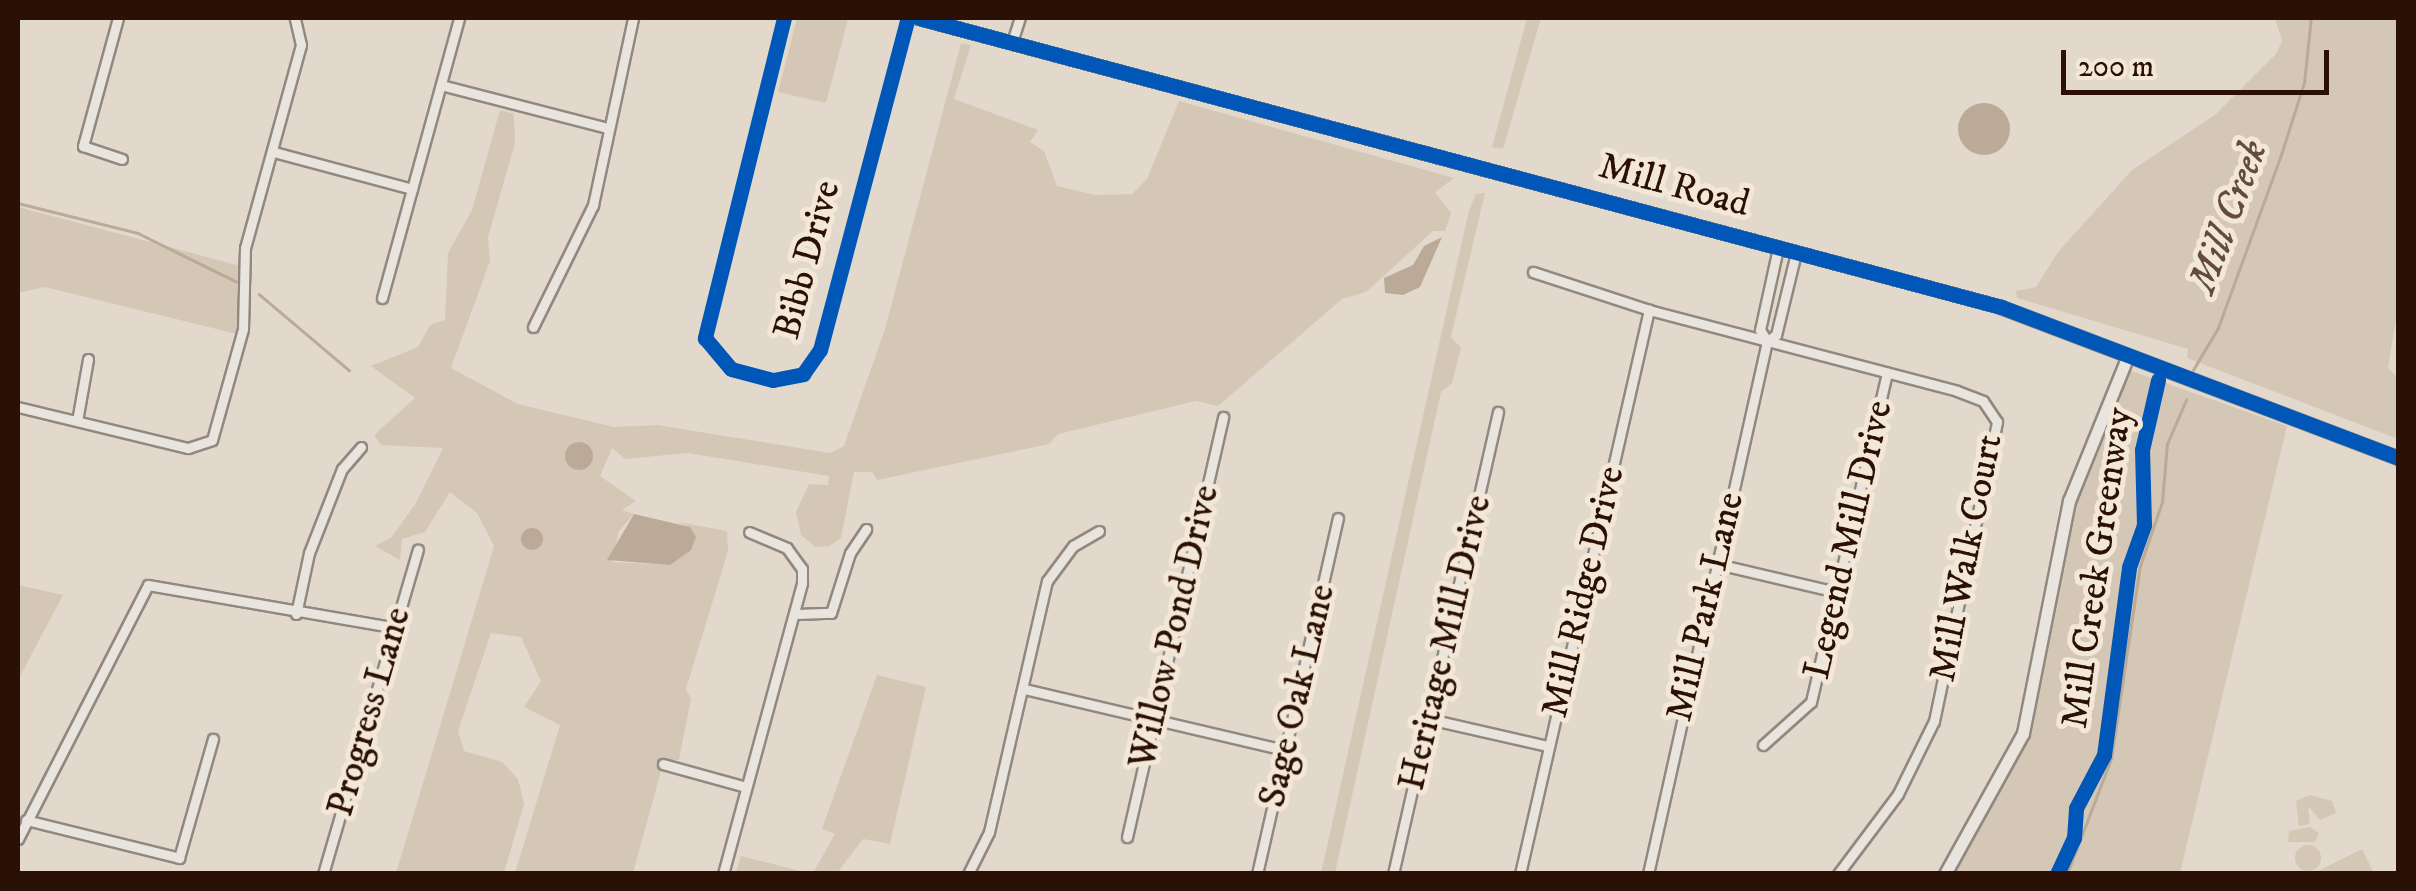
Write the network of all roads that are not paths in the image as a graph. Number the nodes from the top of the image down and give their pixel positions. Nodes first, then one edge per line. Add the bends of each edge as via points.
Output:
1 (118, 18) edge
2 (296, 18) edge
3 (459, 18) edge
4 (633, 18) edge
5 (784, 18) edge
6 (908, 18) edge
7 (919, 18) edge
8 (1020, 18) edge
9 (1012, 42) junction
10 (441, 85) junction
11 (608, 128) junction
12 (274, 152) junction
13 (122, 159) dead end
14 (412, 189) junction
15 (1778, 248) junction
16 (1796, 253) junction
17 (1534, 272) dead end
18 (382, 298) dead end
19 (1649, 310) junction
20 (533, 327) dead end
21 (1767, 341) junction
22 (2128, 356) junction
23 (88, 359) dead end
24 (1887, 373) junction
25 (18, 407) edge
26 (1498, 412) dead end
27 (1222, 417) dead end
28 (78, 422) junction
29 (361, 447) dead end
30 (2398, 458) edge
31 (1338, 518) dead end
32 (866, 529) dead end
33 (1099, 531) dead end
34 (750, 532) dead end
35 (418, 550) dead end
36 (1717, 564) junction
37 (1836, 592) junction
38 (296, 614) junction
39 (796, 614) junction
40 (392, 627) junction
41 (1024, 688) junction
42 (1154, 718) junction
43 (1429, 719) junction
44 (213, 739) dead end
45 (1763, 745) dead end
46 (1548, 746) junction
47 (1285, 750) junction
48 (663, 764) dead end
49 (746, 787) junction
50 (26, 820) junction
51 (1127, 838) dead end
52 (18, 839) edge
53 (323, 874) edge
54 (722, 874) edge
55 (968, 874) edge
56 (1257, 874) edge
57 (1394, 874) edge
58 (1520, 874) edge
59 (1648, 874) edge
60 (1838, 874) edge
61 (1944, 874) edge

1 - 13 street via 83,146
2 - 12 street via 300,44
3 - 10 street
4 - 11 street
5 - 6 street, Bibb Drive via 706,338 720,363 773,380 803,374 820,350
7 - 9 street, Mill Road
8 - 9 street
9 - 15 street, Mill Road
10 - 11 street
10 - 14 street
11 - 20 street via 593,204
12 - 14 street
12 - 28 street via 245,248 243,329 212,440 188,448
14 - 18 street
15 - 16 street, Mill Road
15 - 21 street, Mill Park Lane via 1760,330
16 - 21 street, Mill Park Lane via 1776,335
16 - 22 street, Mill Road via 2014,311
17 - 19 street, Mill Walk Court
19 - 21 street, Mill Walk Court
19 - 46 street, Mill Ridge Drive
21 - 24 street, Mill Walk Court
21 - 36 street, Mill Park Lane
22 - 30 street, Mill Road
22 - 61 street via 2070,501 2022,733
23 - 28 street
24 - 37 street, Legend Mill Drive
24 - 60 street, Mill Walk Court via 1983,402 1997,422 1996,450 1934,721 1918,760
25 - 28 street
26 - 43 street, Heritage Mill Drive
27 - 42 street, Willow Pond Drive
29 - 38 street via 335,486 309,553
31 - 47 street, Sage Oak Lane
32 - 39 street via 850,552 831,612
33 - 41 street via 1073,546 1046,581
34 - 39 street via 796,557 802,570
35 - 40 street, Progress Lane
36 - 37 street
36 - 59 street, Mill Park Lane
37 - 45 street, Legend Mill Drive via 1812,702
38 - 40 street
38 - 50 street via 148,585
39 - 49 street
40 - 53 street, Progress Lane
41 - 42 street
41 - 55 street via 989,832
42 - 47 street
42 - 51 street, Willow Pond Drive
43 - 46 street
43 - 57 street, Heritage Mill Drive
44 - 50 street via 179,858
46 - 58 street, Mill Ridge Drive
47 - 56 street, Sage Oak Lane
48 - 49 street
49 - 54 street
50 - 52 street

